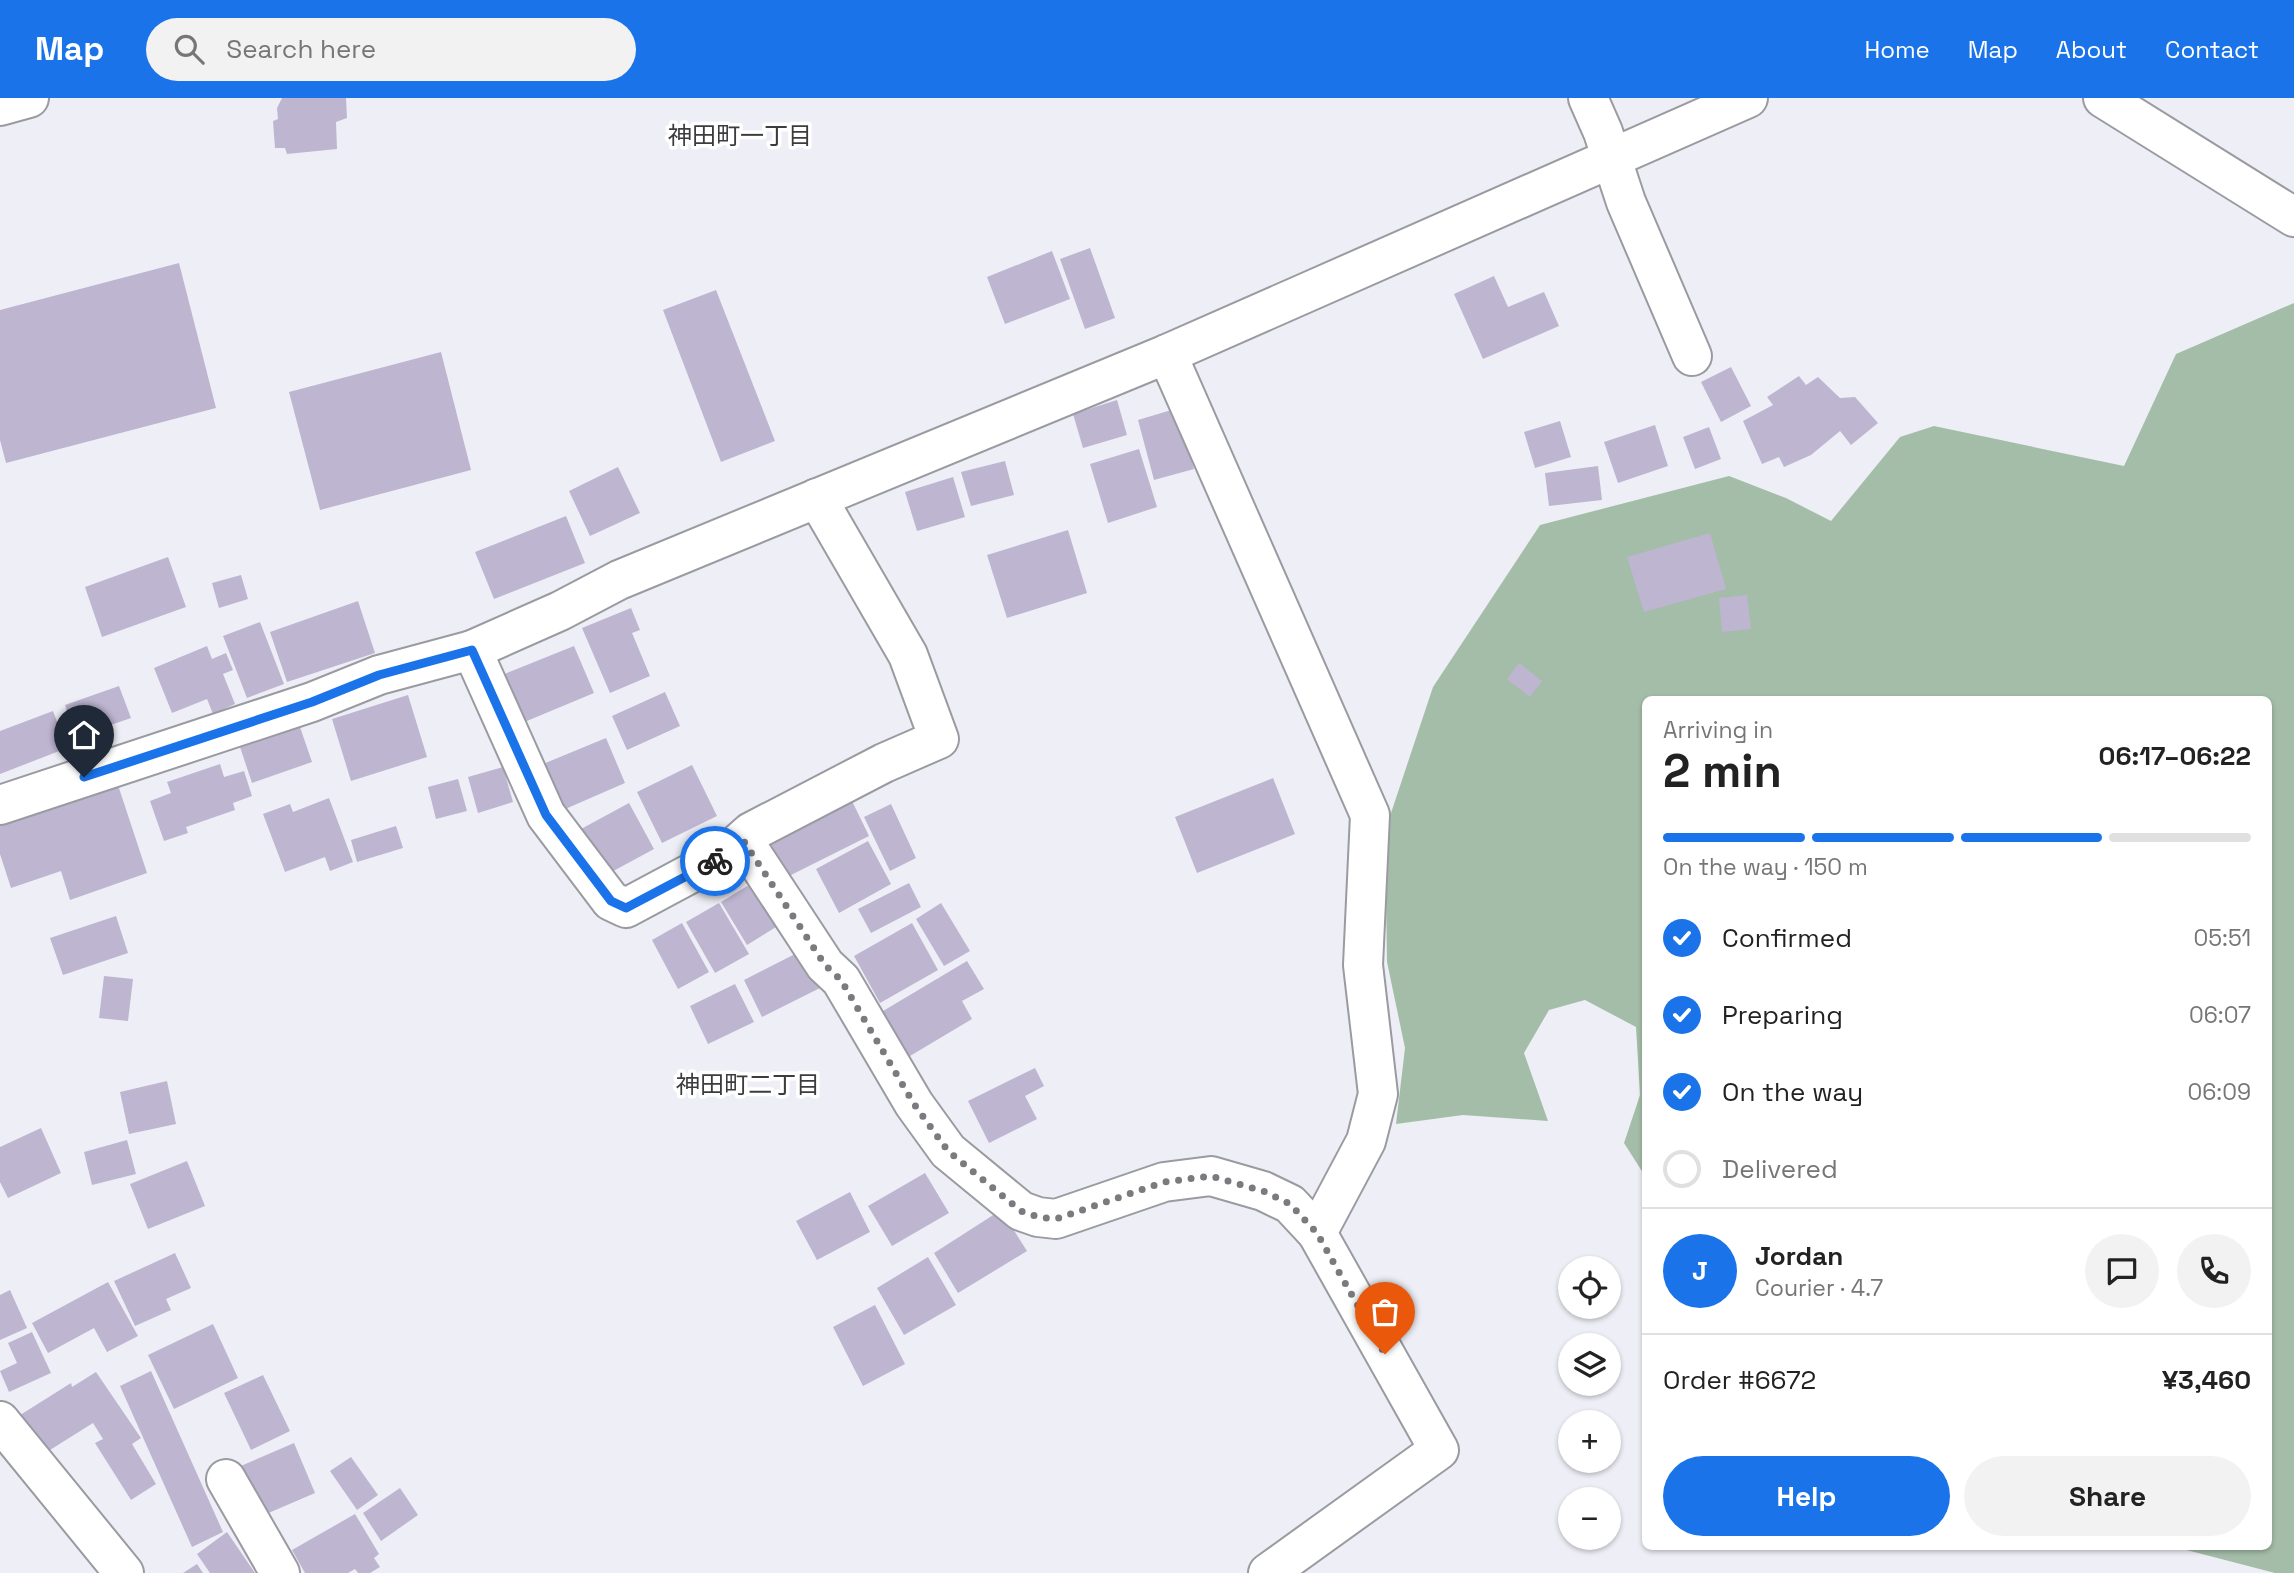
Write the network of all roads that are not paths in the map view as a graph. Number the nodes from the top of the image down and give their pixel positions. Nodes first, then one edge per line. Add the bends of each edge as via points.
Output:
1 (29, 98) edge
2 (1588, 98) edge
3 (1748, 98) edge
4 (2103, 98) edge
5 (0, 106) edge
6 (1611, 157) junction
7 (2294, 217) edge
8 (1167, 354) junction
9 (1692, 356) dead end
10 (817, 498) junction
11 (472, 650) junction
12 (3, 803) edge
13 (743, 840) junction
14 (1317, 1233) junction
15 (0, 1421) edge
16 (226, 1479) dead end
17 (124, 1573) edge
18 (280, 1573) edge
19 (1268, 1573) edge

1 - 5 street
2 - 6 street
3 - 6 street
4 - 7 street
6 - 8 street
6 - 9 street
8 - 10 street
8 - 14 street via 1370,815 1363,965 1378,1094 1366,1141
10 - 11 street via 619,580
10 - 13 street via 908,655 939,739 824,794
11 - 12 street via 379,675 312,702
11 - 13 street via 546,815 611,901 626,908 725,855
13 - 14 street via 825,965 841,980 908,1094 948,1151 1021,1211 1056,1219 1164,1182 1211,1176 1290,1204
14 - 19 street via 1439,1450
15 - 17 street
16 - 18 street

